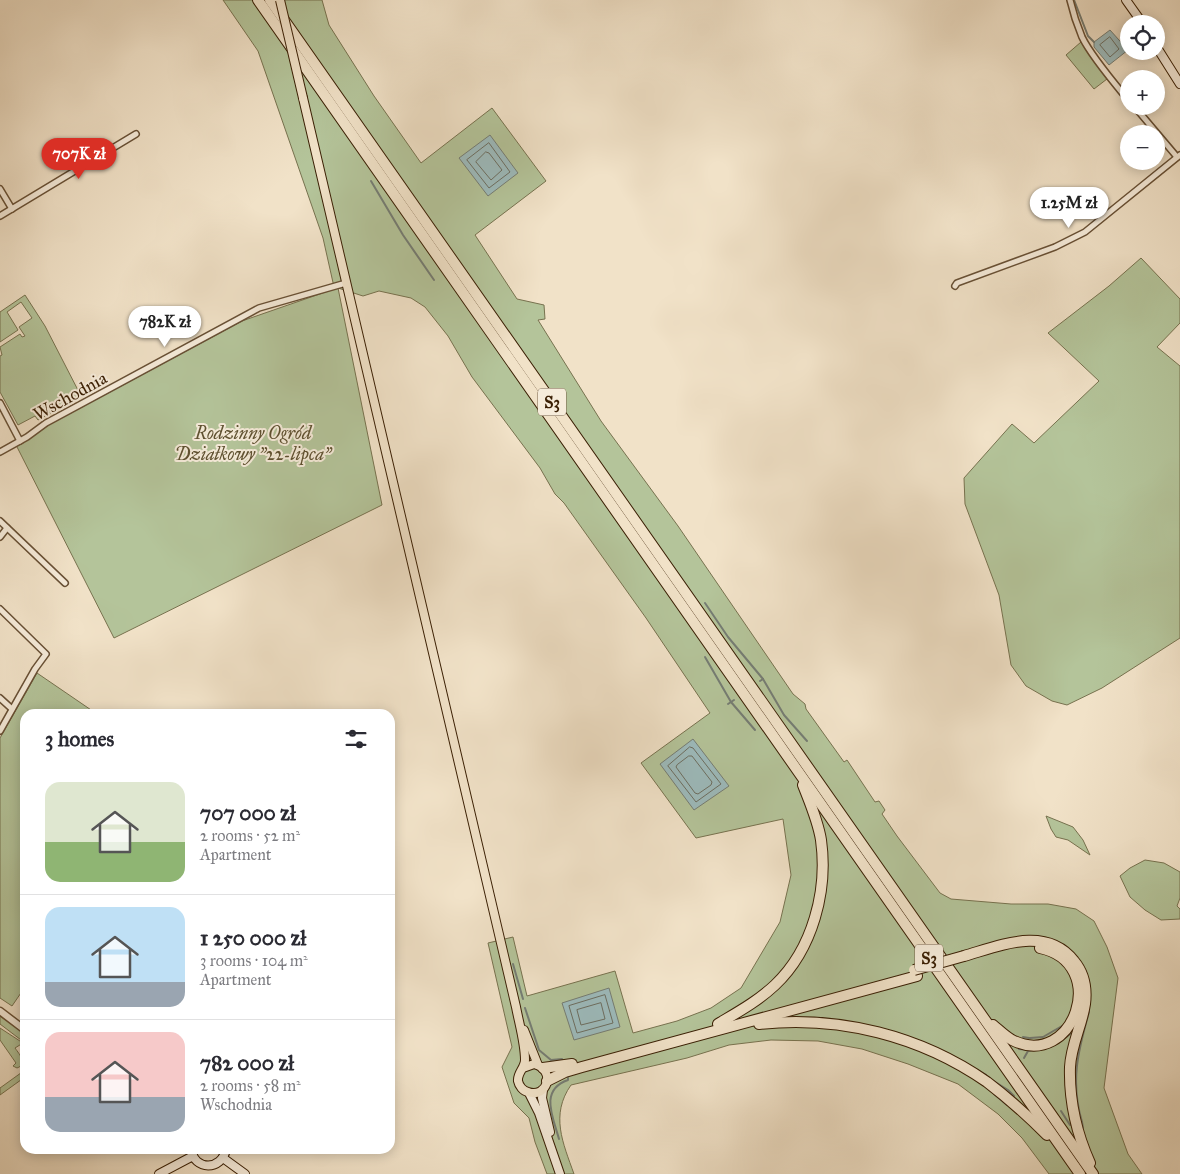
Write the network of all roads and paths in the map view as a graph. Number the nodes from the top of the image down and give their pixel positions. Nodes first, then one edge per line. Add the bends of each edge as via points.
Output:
1 (258, 0) edge
2 (270, 0) edge
3 (280, 0) edge
4 (1070, 0) edge
5 (1126, 0) edge
6 (1137, 15) edge
7 (1165, 60) edge
8 (1180, 84) edge
9 (1120, 91) edge
10 (1142, 115) edge
11 (136, 134) dead end
12 (1179, 156) edge
13 (0, 189) edge
14 (12, 209) junction
15 (0, 216) edge
16 (346, 283) junction
17 (955, 286) dead end
18 (0, 403) edge
19 (20, 441) junction
20 (0, 452) edge
21 (0, 521) edge
22 (7, 528) junction
23 (0, 537) edge
24 (65, 583) dead end
25 (0, 609) edge
26 (0, 698) edge
27 (12, 709) junction
28 (0, 731) edge
29 (794, 765) junction
30 (966, 959) junction
31 (0, 1011) edge
32 (517, 1012) junction
33 (981, 1015) junction
34 (20, 1024) edge
35 (723, 1026) junction
36 (540, 1066) junction
37 (523, 1068) junction
38 (545, 1086) junction
39 (529, 1093) junction
40 (1064, 1151) junction
41 (189, 1154) edge
42 (193, 1154) edge
43 (224, 1154) edge
44 (223, 1158) junction
45 (556, 1163) junction
46 (159, 1174) edge
47 (245, 1174) edge
48 (560, 1174) edge
49 (1080, 1174) edge
50 (1094, 1174) edge

1 - 29 highway, S3
2 - 33 highway, S3
3 - 16 main road, bridge
4 - 9 street via 1083,40
5 - 6 main road
7 - 8 main road
10 - 12 street
11 - 14 street
12 - 17 street via 1085,232
13 - 14 street
14 - 15 street
16 - 19 street, Wschodnia via 251,312 46,423
16 - 32 main road
18 - 19 street
19 - 20 street, Wschodnia
21 - 22 street
22 - 23 street
22 - 24 street
25 - 27 street via 46,654
26 - 27 street
27 - 28 street
29 - 35 highway via 814,813 821,840 819,902 802,948 788,969 776,984
29 - 40 highway, S3
30 - 33 highway via 1028,946 1042,948 1065,960 1078,983 1079,1003 1070,1025 1044,1043 1024,1044 1011,1039
30 - 35 highway
30 - 50 highway via 1027,940 1057,946 1078,966 1086,991 1070,1065 1070,1092 1078,1133
31 - 34 street
32 - 36 main road
32 - 37 main road via 525,1061
33 - 50 highway, S3
35 - 36 highway via 578,1063
35 - 38 highway via 565,1072
35 - 40 highway via 824,1023 864,1028 917,1045 944,1056 986,1082
36 - 37 main road via 531,1064
36 - 38 main road via 548,1077
37 - 39 main road via 518,1081
38 - 39 main road via 534,1094
38 - 45 main road via 542,1098
39 - 45 main road
40 - 49 highway, S3
41 - 46 main road
42 - 44 main road via 198,1162 208,1166
43 - 44 main road
44 - 47 main road
45 - 48 main road

